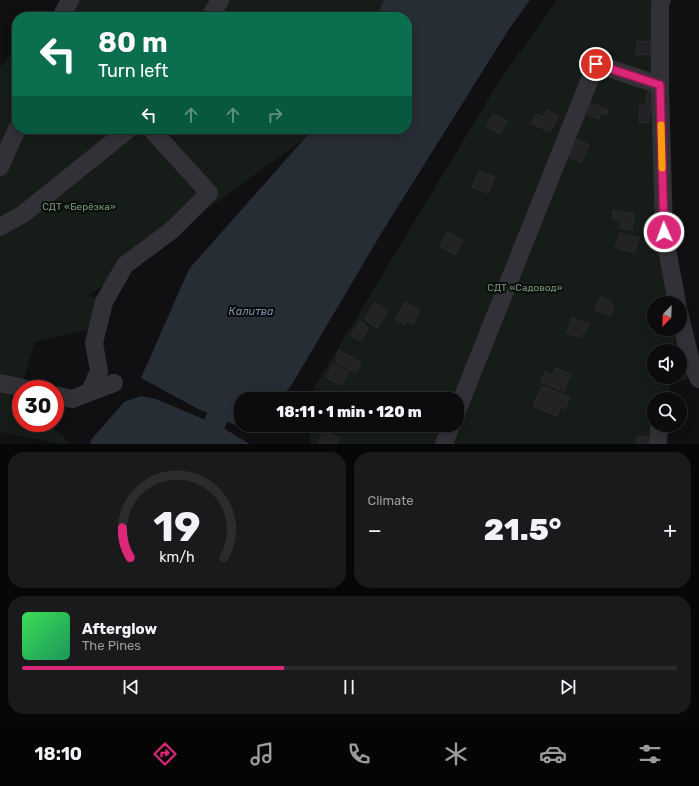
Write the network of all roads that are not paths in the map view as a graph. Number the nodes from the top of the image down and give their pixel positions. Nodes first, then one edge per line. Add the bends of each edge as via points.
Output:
1 (70, 0) edge
2 (220, 0) edge
3 (662, 0) edge
4 (59, 11) edge
5 (213, 12) edge
6 (660, 85) junction
7 (15, 134) edge
8 (124, 134) edge
9 (156, 134) edge
10 (0, 167) edge
11 (0, 227) edge
12 (677, 296) edge
13 (685, 336) edge
14 (699, 379) edge
15 (0, 382) edge
16 (114, 383) dead end
17 (12, 385) edge
18 (90, 391) junction
19 (464, 394) edge
20 (64, 397) edge
21 (449, 432) edge
22 (444, 444) edge

1 - 4 street
2 - 5 street
3 - 6 street
6 - 12 street via 664,232
6 - 19 street via 596,64
7 - 10 street
8 - 11 street via 23,214
9 - 18 street via 209,193 172,230 125,265 104,302 94,343 99,371
13 - 14 street via 691,362
15 - 17 street
16 - 18 street
18 - 20 street via 72,399
21 - 22 street

